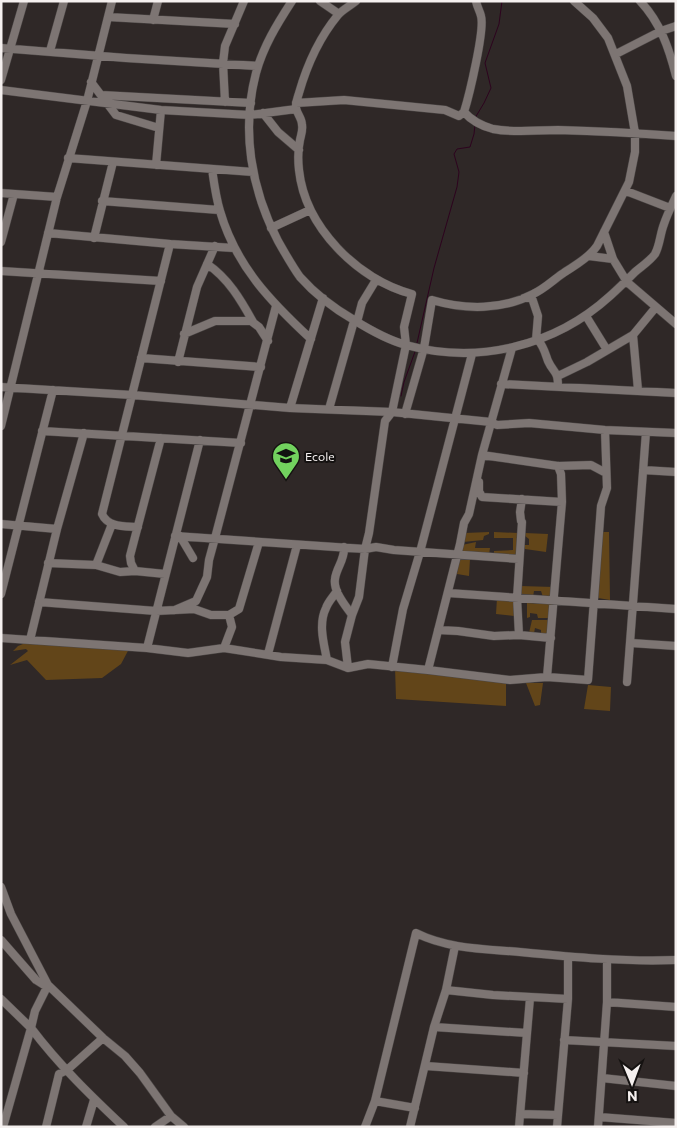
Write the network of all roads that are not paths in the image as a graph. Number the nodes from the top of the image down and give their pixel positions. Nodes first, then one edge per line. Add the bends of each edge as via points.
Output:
1 (64, 1) edge
2 (112, 1) edge
3 (158, 1) edge
4 (244, 1) edge
5 (292, 1) edge
6 (320, 1) edge
7 (356, 1) edge
8 (476, 1) edge
9 (574, 1) edge
10 (640, 1) edge
11 (21, 3) edge
12 (339, 14) junction
13 (108, 17) junction
14 (153, 20) junction
15 (235, 24) junction
16 (676, 26) edge
17 (661, 31) junction
18 (1, 48) edge
19 (10, 49) junction
20 (50, 52) junction
21 (616, 54) junction
22 (98, 56) junction
23 (223, 64) junction
24 (258, 66) junction
25 (676, 76) edge
26 (1, 80) edge
27 (91, 82) junction
28 (1, 90) edge
29 (101, 95) junction
30 (86, 101) junction
31 (225, 102) junction
32 (251, 103) junction
33 (108, 104) junction
34 (296, 106) junction
35 (161, 110) junction
36 (464, 112) junction
37 (262, 113) junction
38 (250, 115) junction
39 (159, 128) junction
40 (635, 133) junction
41 (676, 136) edge
42 (299, 150) junction
43 (68, 158) junction
44 (113, 162) junction
45 (156, 165) junction
46 (212, 169) junction
47 (253, 172) junction
48 (626, 191) junction
49 (1, 193) edge
50 (14, 194) junction
51 (676, 196) edge
52 (57, 197) junction
53 (102, 201) junction
54 (670, 208) junction
55 (219, 210) junction
56 (310, 210) junction
57 (271, 228) junction
58 (604, 232) junction
59 (2, 233) edge
60 (48, 233) junction
61 (94, 238) junction
62 (1, 242) edge
63 (170, 244) junction
64 (215, 246) junction
65 (234, 248) junction
66 (588, 256) junction
67 (613, 259) junction
68 (207, 264) junction
69 (1, 271) edge
70 (39, 273) junction
71 (376, 280) junction
72 (161, 282) junction
73 (627, 282) junction
74 (323, 298) junction
75 (524, 298) junction
76 (276, 306) junction
77 (656, 307) junction
78 (586, 316) junction
79 (253, 322) junction
80 (356, 322) junction
81 (676, 324) edge
82 (184, 334) junction
83 (633, 334) junction
84 (311, 339) junction
85 (537, 340) junction
86 (268, 341) junction
87 (406, 345) junction
88 (424, 348) junction
89 (512, 348) junction
90 (607, 350) junction
91 (472, 354) junction
92 (141, 358) junction
93 (178, 362) junction
94 (261, 367) junction
95 (558, 376) junction
96 (501, 384) junction
97 (1, 387) edge
98 (558, 387) junction
99 (11, 388) junction
100 (53, 390) junction
101 (638, 390) junction
102 (676, 393) edge
103 (132, 395) junction
104 (251, 405) junction
105 (290, 408) junction
106 (329, 409) junction
107 (392, 412) junction
108 (405, 414) junction
109 (455, 418) junction
110 (491, 422) junction
111 (1, 426) edge
112 (42, 430) junction
113 (605, 430) junction
114 (646, 432) junction
115 (84, 433) junction
116 (676, 433) edge
117 (121, 435) junction
118 (161, 438) junction
119 (200, 440) junction
120 (241, 443) junction
121 (482, 455) junction
122 (558, 466) junction
123 (479, 470) junction
124 (643, 470) junction
125 (676, 472) edge
126 (606, 473) junction
127 (522, 499) junction
128 (562, 502) junction
129 (1, 524) edge
130 (112, 524) junction
131 (20, 525) junction
132 (138, 527) junction
133 (57, 529) junction
134 (215, 538) junction
135 (179, 540) junction
136 (259, 542) junction
137 (297, 545) junction
138 (344, 547) junction
139 (365, 549) junction
140 (420, 552) junction
141 (457, 555) junction
142 (193, 558) dead end
143 (519, 559) junction
144 (48, 563) junction
145 (96, 565) junction
146 (135, 571) junction
147 (165, 574) junction
148 (337, 592) junction
149 (448, 593) junction
150 (1, 594) edge
151 (517, 598) junction
152 (554, 600) junction
153 (39, 602) junction
154 (593, 602) junction
155 (633, 606) junction
156 (676, 608) edge
157 (175, 610) junction
158 (156, 611) junction
159 (229, 615) junction
160 (352, 616) junction
161 (438, 630) junction
162 (518, 635) junction
163 (1, 638) edge
164 (551, 638) junction
165 (30, 640) junction
166 (631, 643) junction
167 (676, 646) edge
168 (147, 648) junction
169 (224, 648) junction
170 (268, 654) junction
171 (327, 660) junction
172 (392, 666) junction
173 (348, 668) junction
174 (428, 670) junction
175 (547, 677) junction
176 (627, 682) dead end
177 (1, 887) edge
178 (1, 940) edge
179 (455, 946) junction
180 (568, 957) junction
181 (607, 960) junction
182 (676, 960) edge
183 (48, 986) junction
184 (446, 990) junction
185 (530, 998) junction
186 (1, 999) edge
187 (568, 999) junction
188 (607, 1002) junction
189 (676, 1007) edge
190 (434, 1027) junction
191 (32, 1028) junction
192 (527, 1033) junction
193 (103, 1038) junction
194 (564, 1040) junction
195 (604, 1042) junction
196 (676, 1046) edge
197 (426, 1066) junction
198 (66, 1070) junction
199 (524, 1073) junction
200 (602, 1078) junction
201 (676, 1086) edge
202 (94, 1100) junction
203 (375, 1100) junction
204 (415, 1108) junction
205 (520, 1114) junction
206 (558, 1115) junction
207 (171, 1116) junction
208 (599, 1117) junction
209 (676, 1123) edge
210 (3, 1127) edge
211 (46, 1127) edge
212 (86, 1127) edge
213 (124, 1127) edge
214 (154, 1127) edge
215 (184, 1127) edge
216 (365, 1127) edge
217 (410, 1127) edge
218 (519, 1127) edge
219 (557, 1127) edge
220 (598, 1127) edge

1 - 20 street
2 - 13 street
3 - 14 street
4 - 15 street
5 - 24 street via 266,44
6 - 12 street
7 - 12 street
8 - 36 street via 482,17 480,41
9 - 21 street via 602,27
10 - 17 street
11 - 19 street
12 - 34 street via 317,45
13 - 14 street
13 - 22 street
14 - 15 street
15 - 23 street via 225,46
16 - 17 street
17 - 21 street
17 - 25 street
18 - 19 street
19 - 20 street
19 - 26 street
20 - 22 street
21 - 40 street via 627,86
22 - 23 street
22 - 27 street
23 - 24 street
23 - 31 street
24 - 32 street
27 - 29 street
27 - 30 street
28 - 30 street
29 - 31 street
29 - 33 street
30 - 33 street
30 - 43 street
31 - 32 street
32 - 38 street
33 - 35 street
33 - 39 street via 116,115
34 - 36 street via 344,100 445,110 460,116
34 - 37 street
34 - 42 street via 302,125
35 - 38 street
35 - 39 street
36 - 40 street via 472,121 492,129
37 - 38 street
37 - 42 street
38 - 47 street
39 - 45 street
40 - 41 street
40 - 48 street via 635,152
42 - 56 street via 299,170
43 - 44 street
43 - 52 street
44 - 45 street
44 - 53 street
45 - 46 street
46 - 47 street
46 - 55 street
47 - 57 street
48 - 54 street
48 - 58 street via 616,204
49 - 50 street
50 - 52 street
50 - 59 street
51 - 54 street
52 - 60 street
53 - 55 street
53 - 61 street
54 - 73 street via 654,254
55 - 65 street
56 - 57 street
56 - 71 street via 326,237
57 - 74 street via 301,277
58 - 66 street
58 - 67 street
59 - 62 street
60 - 61 street
60 - 70 street
61 - 63 street
63 - 64 street
63 - 72 street
64 - 65 street
64 - 68 street
65 - 76 street via 247,271
66 - 67 street
66 - 75 street
67 - 73 street
68 - 79 street via 231,286
68 - 82 street
69 - 70 street
70 - 72 street
70 - 99 street
71 - 80 street
71 - 87 street via 412,294 404,327
72 - 92 street
73 - 77 street
73 - 78 street
74 - 80 street
74 - 84 street
75 - 85 street via 532,298 538,316
75 - 88 street via 502,306 445,304 432,300
76 - 84 street
76 - 86 street
77 - 81 street
77 - 83 street
78 - 85 street
78 - 90 street
79 - 82 street via 215,321
79 - 86 street
80 - 87 street
80 - 106 street
82 - 93 street
83 - 90 street
83 - 101 street
84 - 105 street
85 - 89 street
85 - 95 street
86 - 94 street
87 - 88 street
87 - 107 street
88 - 91 street
88 - 108 street
89 - 91 street
89 - 96 street
90 - 95 street
91 - 109 street
92 - 93 street
92 - 103 street
93 - 94 street
94 - 104 street
95 - 98 street
96 - 98 street
96 - 110 street
97 - 99 street
98 - 101 street
99 - 100 street
99 - 111 street
100 - 103 street
100 - 112 street
101 - 102 street
103 - 104 street
103 - 117 street
104 - 105 street
104 - 120 street
105 - 106 street
106 - 107 street
107 - 108 street
107 - 139 street via 385,421
108 - 109 street
109 - 110 street
109 - 140 street
110 - 113 street via 497,425 529,423
110 - 121 street
112 - 115 street
112 - 131 street
113 - 114 street
113 - 126 street
114 - 116 street
114 - 124 street
115 - 117 street
115 - 133 street
117 - 118 street
117 - 130 street via 102,514
118 - 119 street
118 - 132 street
119 - 120 street
119 - 135 street
120 - 134 street
121 - 122 street
121 - 123 street
122 - 126 street via 591,465
122 - 128 street
123 - 127 street via 482,496
123 - 141 street
124 - 125 street
124 - 155 street
126 - 154 street
127 - 128 street
127 - 143 street
128 - 152 street
129 - 131 street
130 - 132 street
130 - 145 street
131 - 133 street
131 - 150 street
132 - 146 street via 130,556
133 - 144 street
134 - 135 street
134 - 136 street
134 - 157 street via 207,577 196,601
135 - 142 street
135 - 147 street
136 - 137 street
136 - 159 street via 239,609
137 - 138 street
137 - 170 street
138 - 139 street
138 - 148 street via 342,563 334,578
139 - 140 street via 376,547
139 - 160 street via 359,597
140 - 141 street
140 - 172 street via 403,609
141 - 143 street
141 - 149 street
143 - 151 street
144 - 145 street
144 - 153 street
145 - 146 street via 120,572
146 - 147 street
147 - 158 street
148 - 160 street
148 - 171 street via 325,608 323,620
149 - 151 street
149 - 161 street
151 - 152 street
151 - 162 street
152 - 154 street
152 - 164 street
153 - 158 street
153 - 165 street
154 - 155 street
154 - 175 street via 588,680
155 - 156 street
155 - 166 street
157 - 158 street
157 - 159 street via 194,609 211,615
158 - 168 street
159 - 169 street via 232,626
160 - 173 street via 345,642
161 - 162 street
161 - 174 street
162 - 164 street
163 - 165 street
164 - 175 street
165 - 168 street
166 - 167 street
166 - 176 street
168 - 169 street via 188,652
169 - 170 street
170 - 171 street
171 - 173 street
172 - 173 street via 368,664
172 - 174 street
174 - 175 street via 510,680
177 - 183 street via 11,914
178 - 183 street via 36,980
179 - 180 street
179 - 184 street
179 - 203 street via 416,934
180 - 181 street
180 - 187 street
181 - 182 street
181 - 188 street
183 - 191 street via 35,1011
183 - 193 street
184 - 185 street
184 - 190 street
185 - 187 street
185 - 192 street
186 - 191 street
187 - 194 street
188 - 189 street
188 - 195 street
190 - 192 street
190 - 197 street
191 - 198 street
191 - 210 street
192 - 199 street
193 - 198 street
193 - 207 street via 140,1073
194 - 195 street
194 - 206 street
195 - 196 street
195 - 200 street
197 - 199 street
197 - 204 street
198 - 202 street
198 - 211 street via 59,1074
199 - 205 street
200 - 201 street
200 - 208 street
202 - 212 street
202 - 213 street
203 - 204 street
203 - 216 street
204 - 217 street
205 - 206 street
205 - 218 street
206 - 219 street
207 - 214 street
207 - 215 street
208 - 209 street
208 - 220 street

